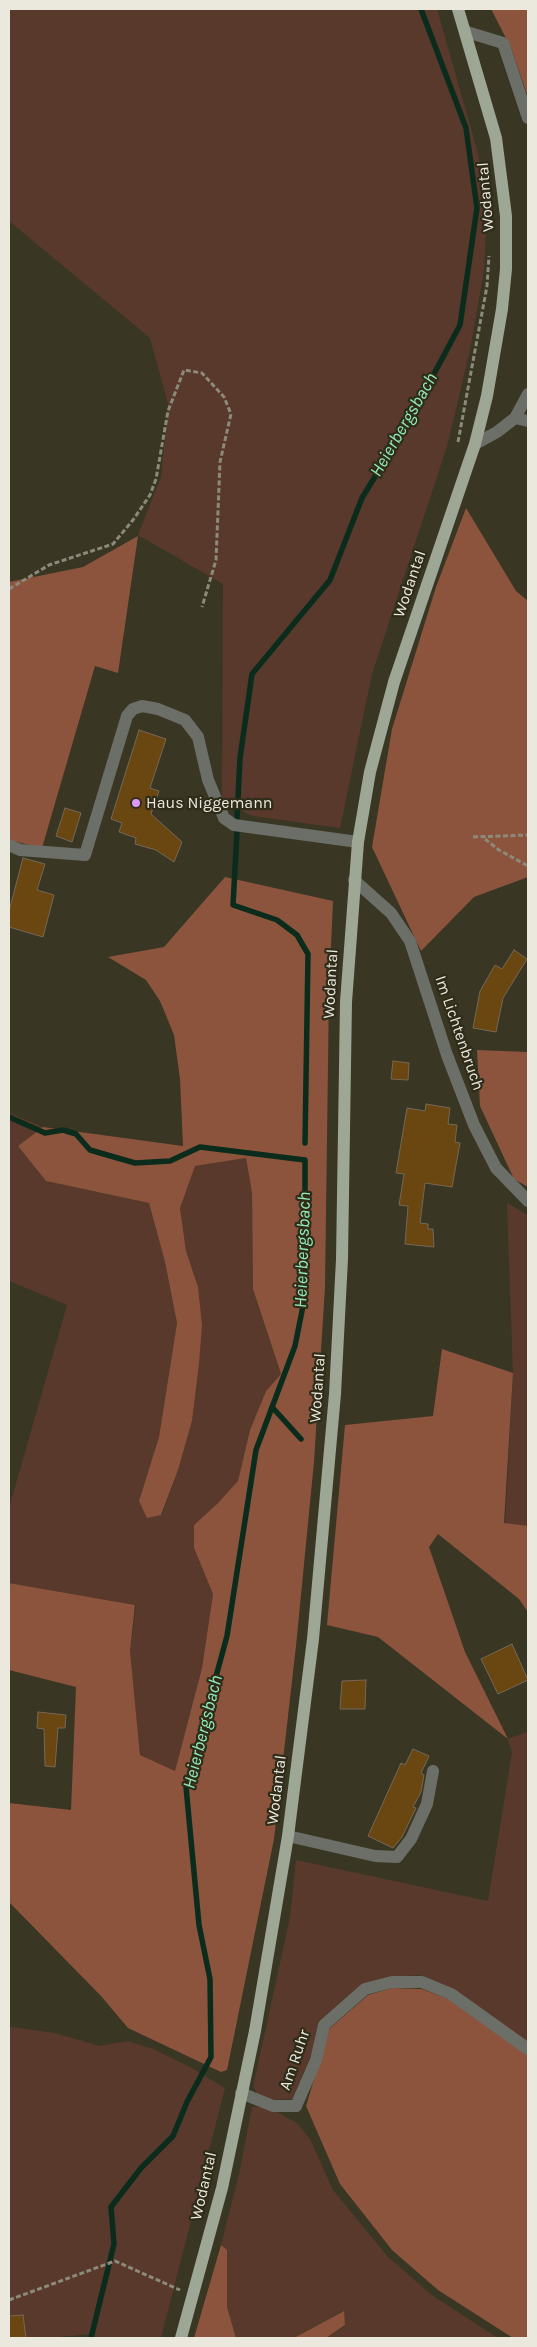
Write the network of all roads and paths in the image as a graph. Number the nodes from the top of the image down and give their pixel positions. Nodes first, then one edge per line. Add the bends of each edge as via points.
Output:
1 (458, 9) edge
2 (467, 32) junction
3 (528, 118) edge
4 (489, 248) dead end
5 (528, 394) edge
6 (515, 418) junction
7 (528, 421) edge
8 (474, 444) junction
9 (455, 450) dead end
10 (9, 588) edge
11 (202, 608) dead end
12 (528, 835) edge
13 (473, 838) dead end
14 (485, 838) junction
15 (358, 842) junction
16 (9, 845) edge
17 (528, 866) edge
18 (354, 880) junction
19 (528, 1201) edge
20 (433, 1771) dead end
21 (288, 1836) junction
22 (528, 2049) edge
23 (240, 2093) junction
24 (212, 2151) dead end
25 (197, 2216) dead end
26 (181, 2281) dead end
27 (179, 2290) junction
28 (194, 2296) junction
29 (177, 2298) dead end
30 (9, 2300) edge
31 (181, 2338) edge

1 - 2 main road, Wodantal
2 - 3 street via 503,43
2 - 8 main road, Wodantal via 496,138 506,216 502,310 487,396
4 - 9 path via 487,286
5 - 6 street
6 - 7 street
6 - 8 street
8 - 15 main road, Wodantal via 394,682 370,772
10 - 11 path via 49,565 113,544 133,520 156,480 168,411 184,370 202,373 224,397 231,414 220,462 216,560
12 - 14 path via 506,834
13 - 14 path
14 - 17 path
15 - 16 street via 234,825 224,818 208,780 198,737 185,720 142,706 126,716 85,855 20,850
15 - 18 main road, Wodantal
18 - 19 street, Im Lichtenbruch via 391,913 410,941 447,1055 474,1125 496,1168
18 - 21 main road, Wodantal via 346,1002 342,1259 334,1403 313,1639
20 - 21 street via 427,1804 411,1839 398,1857 375,1856
21 - 23 main road, Wodantal via 255,2031
22 - 23 street, Am Ruhr via 451,1994 422,1982 392,1982 365,1989 324,2025 316,2060 296,2106 273,2106
23 - 28 main road, Wodantal via 222,2188
24 - 25 path
26 - 27 path
27 - 28 path
27 - 29 path
27 - 30 path via 115,2261
28 - 31 main road, Wodantal

